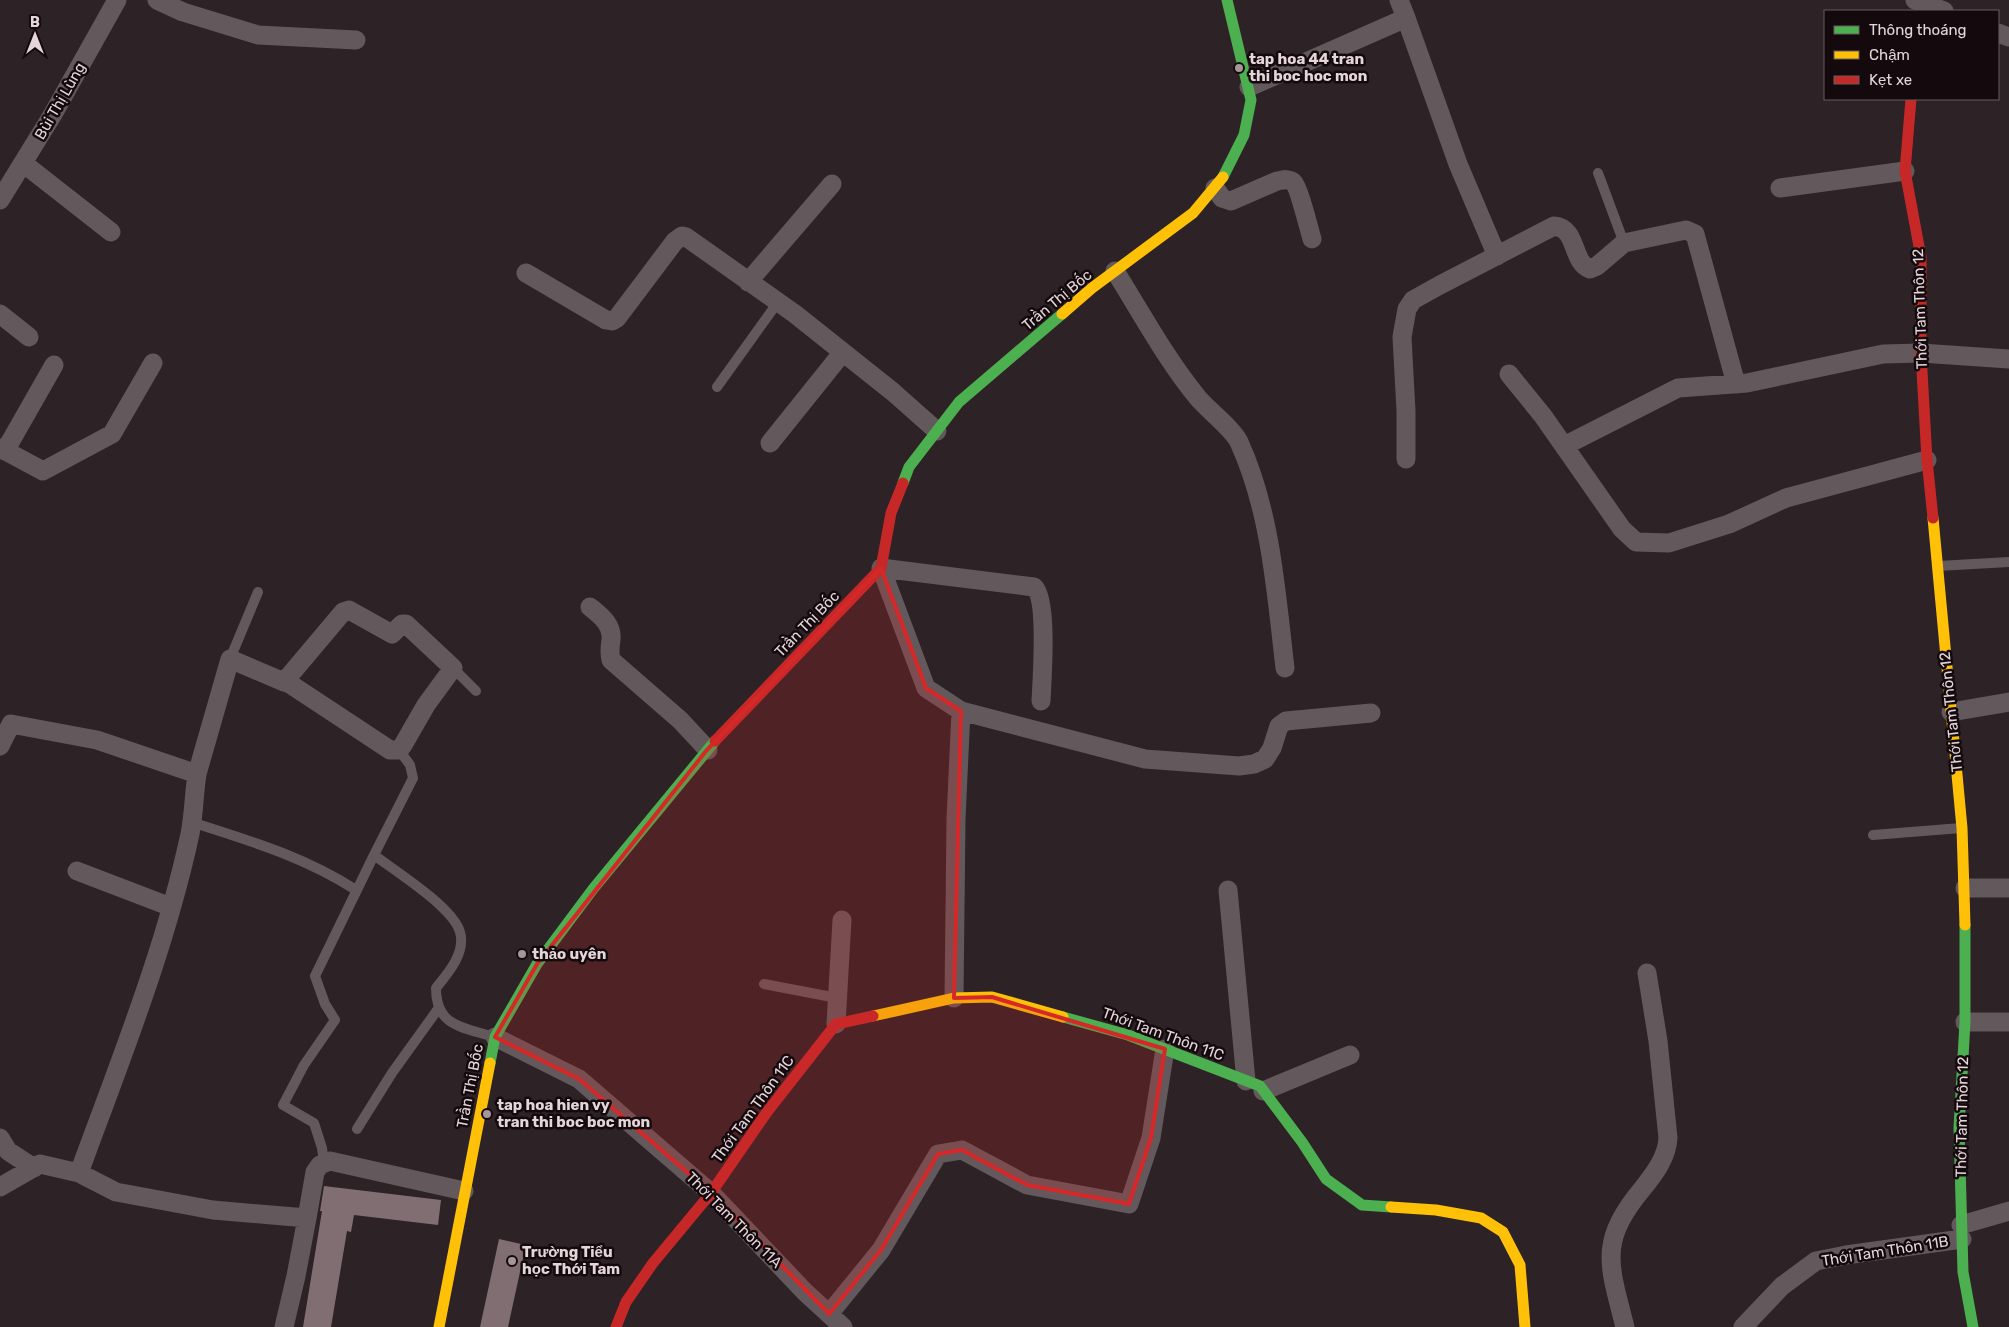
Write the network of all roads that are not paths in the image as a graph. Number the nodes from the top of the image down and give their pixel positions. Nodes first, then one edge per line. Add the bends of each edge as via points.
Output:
1 (117, 0) edge
2 (157, 0) edge
3 (1227, 0) edge
4 (1399, 0) edge
5 (1918, 4) edge
6 (1940, 10) edge
7 (1406, 18) junction
8 (356, 40) dead end
9 (1249, 87) junction
10 (1911, 100) edge
11 (23, 163) junction
12 (1905, 170) junction
13 (1598, 173) dead end
14 (832, 184) dead end
15 (1215, 188) junction
16 (1780, 188) dead end
17 (0, 200) edge
18 (111, 232) dead end
19 (1312, 239) dead end
20 (1624, 243) junction
21 (1497, 256) junction
22 (1115, 271) junction
23 (526, 273) dead end
24 (748, 282) junction
25 (778, 302) junction
26 (0, 314) edge
27 (30, 337) dead end
28 (843, 352) junction
29 (1921, 353) junction
30 (2009, 359) edge
31 (154, 363) dead end
32 (54, 365) dead end
33 (1509, 374) dead end
34 (1736, 384) junction
35 (718, 387) dead end
36 (937, 430) junction
37 (770, 443) dead end
38 (1564, 446) junction
39 (2, 450) edge
40 (1406, 459) dead end
41 (1927, 460) junction
42 (2009, 562) edge
43 (1937, 566) junction
44 (881, 568) junction
45 (258, 592) dead end
46 (590, 607) dead end
47 (230, 659) junction
48 (453, 668) junction
49 (1285, 668) dead end
50 (284, 682) junction
51 (476, 691) dead end
52 (1041, 701) dead end
53 (2009, 702) edge
54 (961, 712) junction
55 (1951, 712) junction
56 (1371, 713) dead end
57 (0, 746) edge
58 (399, 750) junction
59 (708, 750) junction
60 (197, 774) junction
61 (191, 822) junction
62 (1962, 828) junction
63 (1873, 835) dead end
64 (374, 855) junction
65 (77, 870) dead end
66 (1965, 888) junction
67 (2009, 888) edge
68 (356, 890) junction
69 (1228, 890) dead end
70 (171, 907) junction
71 (842, 920) dead end
72 (1648, 973) dead end
73 (764, 984) dead end
74 (837, 998) junction
75 (954, 998) junction
76 (438, 1009) junction
77 (1965, 1022) junction
78 (2009, 1022) edge
79 (836, 1024) junction
80 (495, 1037) junction
81 (1165, 1049) junction
82 (1350, 1055) dead end
83 (1246, 1081) junction
84 (1263, 1091) junction
85 (357, 1129) dead end
86 (0, 1138) edge
87 (324, 1163) junction
88 (34, 1168) junction
89 (80, 1173) junction
90 (0, 1187) edge
91 (464, 1191) junction
92 (711, 1193) junction
93 (2009, 1211) edge
94 (307, 1218) junction
95 (1962, 1232) junction
96 (829, 1314) junction
97 (284, 1327) edge
98 (439, 1327) edge
99 (616, 1327) edge
100 (843, 1327) edge
101 (1526, 1327) edge
102 (1625, 1327) edge
103 (1743, 1327) edge
104 (1973, 1327) edge

1 - 11 street, Bùi Thị Lùng
2 - 8 street via 182,12 258,35
3 - 9 street, Trần Thị Bốc
4 - 7 street
5 - 6 street
7 - 9 street
7 - 21 street via 1458,164
9 - 15 street, Trần Thị Bốc via 1251,100 1244,135 1227,172
10 - 12 street, Thới Tam Thôn 12
11 - 17 street, Bùi Thị Lùng
11 - 18 street
12 - 16 street
12 - 29 street, Thới Tam Thôn 12 via 1921,258
13 - 20 lane
14 - 24 street
15 - 19 street via 1222,198 1231,201 1277,181 1292,182
15 - 22 street, Trần Thị Bốc via 1193,213
20 - 21 street via 1602,263 1585,268 1568,232 1554,226
20 - 34 street via 1686,230 1695,234
21 - 40 street via 1413,300 1407,309 1402,337
22 - 36 street, Trần Thị Bốc via 959,402
22 - 49 street via 1168,358 1199,399 1239,440 1258,493 1272,556
23 - 24 street via 612,321 682,236
24 - 25 street
25 - 28 street
25 - 35 lane
26 - 27 street
28 - 36 street
28 - 37 street
29 - 30 street
29 - 34 street via 1883,354
29 - 41 street, Thới Tam Thôn 12
31 - 39 street via 112,434 43,470
32 - 39 street
33 - 38 street
34 - 38 street via 1678,388
36 - 44 street, Trần Thị Bốc via 910,467 891,513
38 - 41 street via 1622,529 1636,542 1648,543 1669,543 1729,524 1786,498
41 - 43 street, Thới Tam Thôn 12
42 - 43 lane
43 - 55 street, Thới Tam Thôn 12
44 - 52 street via 1034,587 1038,591 1043,614
44 - 54 street via 926,688
44 - 59 street, Trần Thị Bốc
45 - 47 lane
46 - 59 street via 610,629 611,660 674,714
47 - 50 street
47 - 60 street
48 - 50 street via 406,624 392,634 349,610 343,612
48 - 51 lane
48 - 58 street
50 - 58 street via 390,750
53 - 55 street
54 - 56 street via 1145,759 1239,766 1265,759 1279,726 1286,721
54 - 75 street
55 - 62 street, Thới Tam Thôn 12
57 - 60 street via 11,724 97,740
58 - 64 lane via 410,765 413,778
59 - 80 street, Trần Thị Bốc via 536,964
60 - 61 street
61 - 68 lane via 301,859
61 - 70 street
62 - 63 lane
62 - 66 street, Thới Tam Thôn 12
64 - 68 lane
64 - 76 lane via 438,904 460,933 459,949 452,968 436,988
65 - 70 street
66 - 67 street
66 - 77 street, Thới Tam Thôn 12
68 - 87 lane via 315,976 335,1020 304,1064 283,1105 314,1123
69 - 83 street
70 - 89 street via 141,1007
71 - 74 street
72 - 102 street via 1668,1124 1668,1146 1660,1163 1625,1210 1611,1248 1611,1273
73 - 74 lane
74 - 79 street
75 - 79 street, Thới Tam Thôn 11C
75 - 81 street, Thới Tam Thôn 11C via 992,997 1128,1035
76 - 80 lane via 450,1023
76 - 85 lane
77 - 78 street
77 - 95 street, Thới Tam Thôn 12 via 1959,1128
79 - 92 street, Thới Tam Thôn 11C via 767,1112
80 - 91 street, Trần Thị Bốc
80 - 92 street, Thới Tam Thôn 11A via 579,1079
81 - 83 street, Thới Tam Thôn 11C
81 - 96 street via 1150,1138 1129,1204 1026,1185 962,1150 938,1154 881,1250
82 - 84 street
83 - 84 street, Thới Tam Thôn 11C via 1260,1086
84 - 101 street, Thới Tam Thôn 11C via 1326,1179 1362,1205 1436,1210 1481,1218 1503,1232 1520,1264
86 - 88 street via 8,1151
87 - 91 street via 330,1161
87 - 94 street via 316,1172
88 - 89 street via 40,1164
88 - 90 street
89 - 94 street via 116,1192 213,1210
91 - 98 street, Trần Thị Bốc
92 - 96 street, Thới Tam Thôn 11A
92 - 99 street, Thới Tam Thôn 11C via 653,1263 626,1302
93 - 95 street, Thới Tam Thôn 11B
94 - 97 street
95 - 103 street, Thới Tam Thôn 11B via 1816,1261 1782,1286
95 - 104 street, Thới Tam Thôn 12 via 1964,1272
96 - 100 street, Thới Tam Thôn 11A

